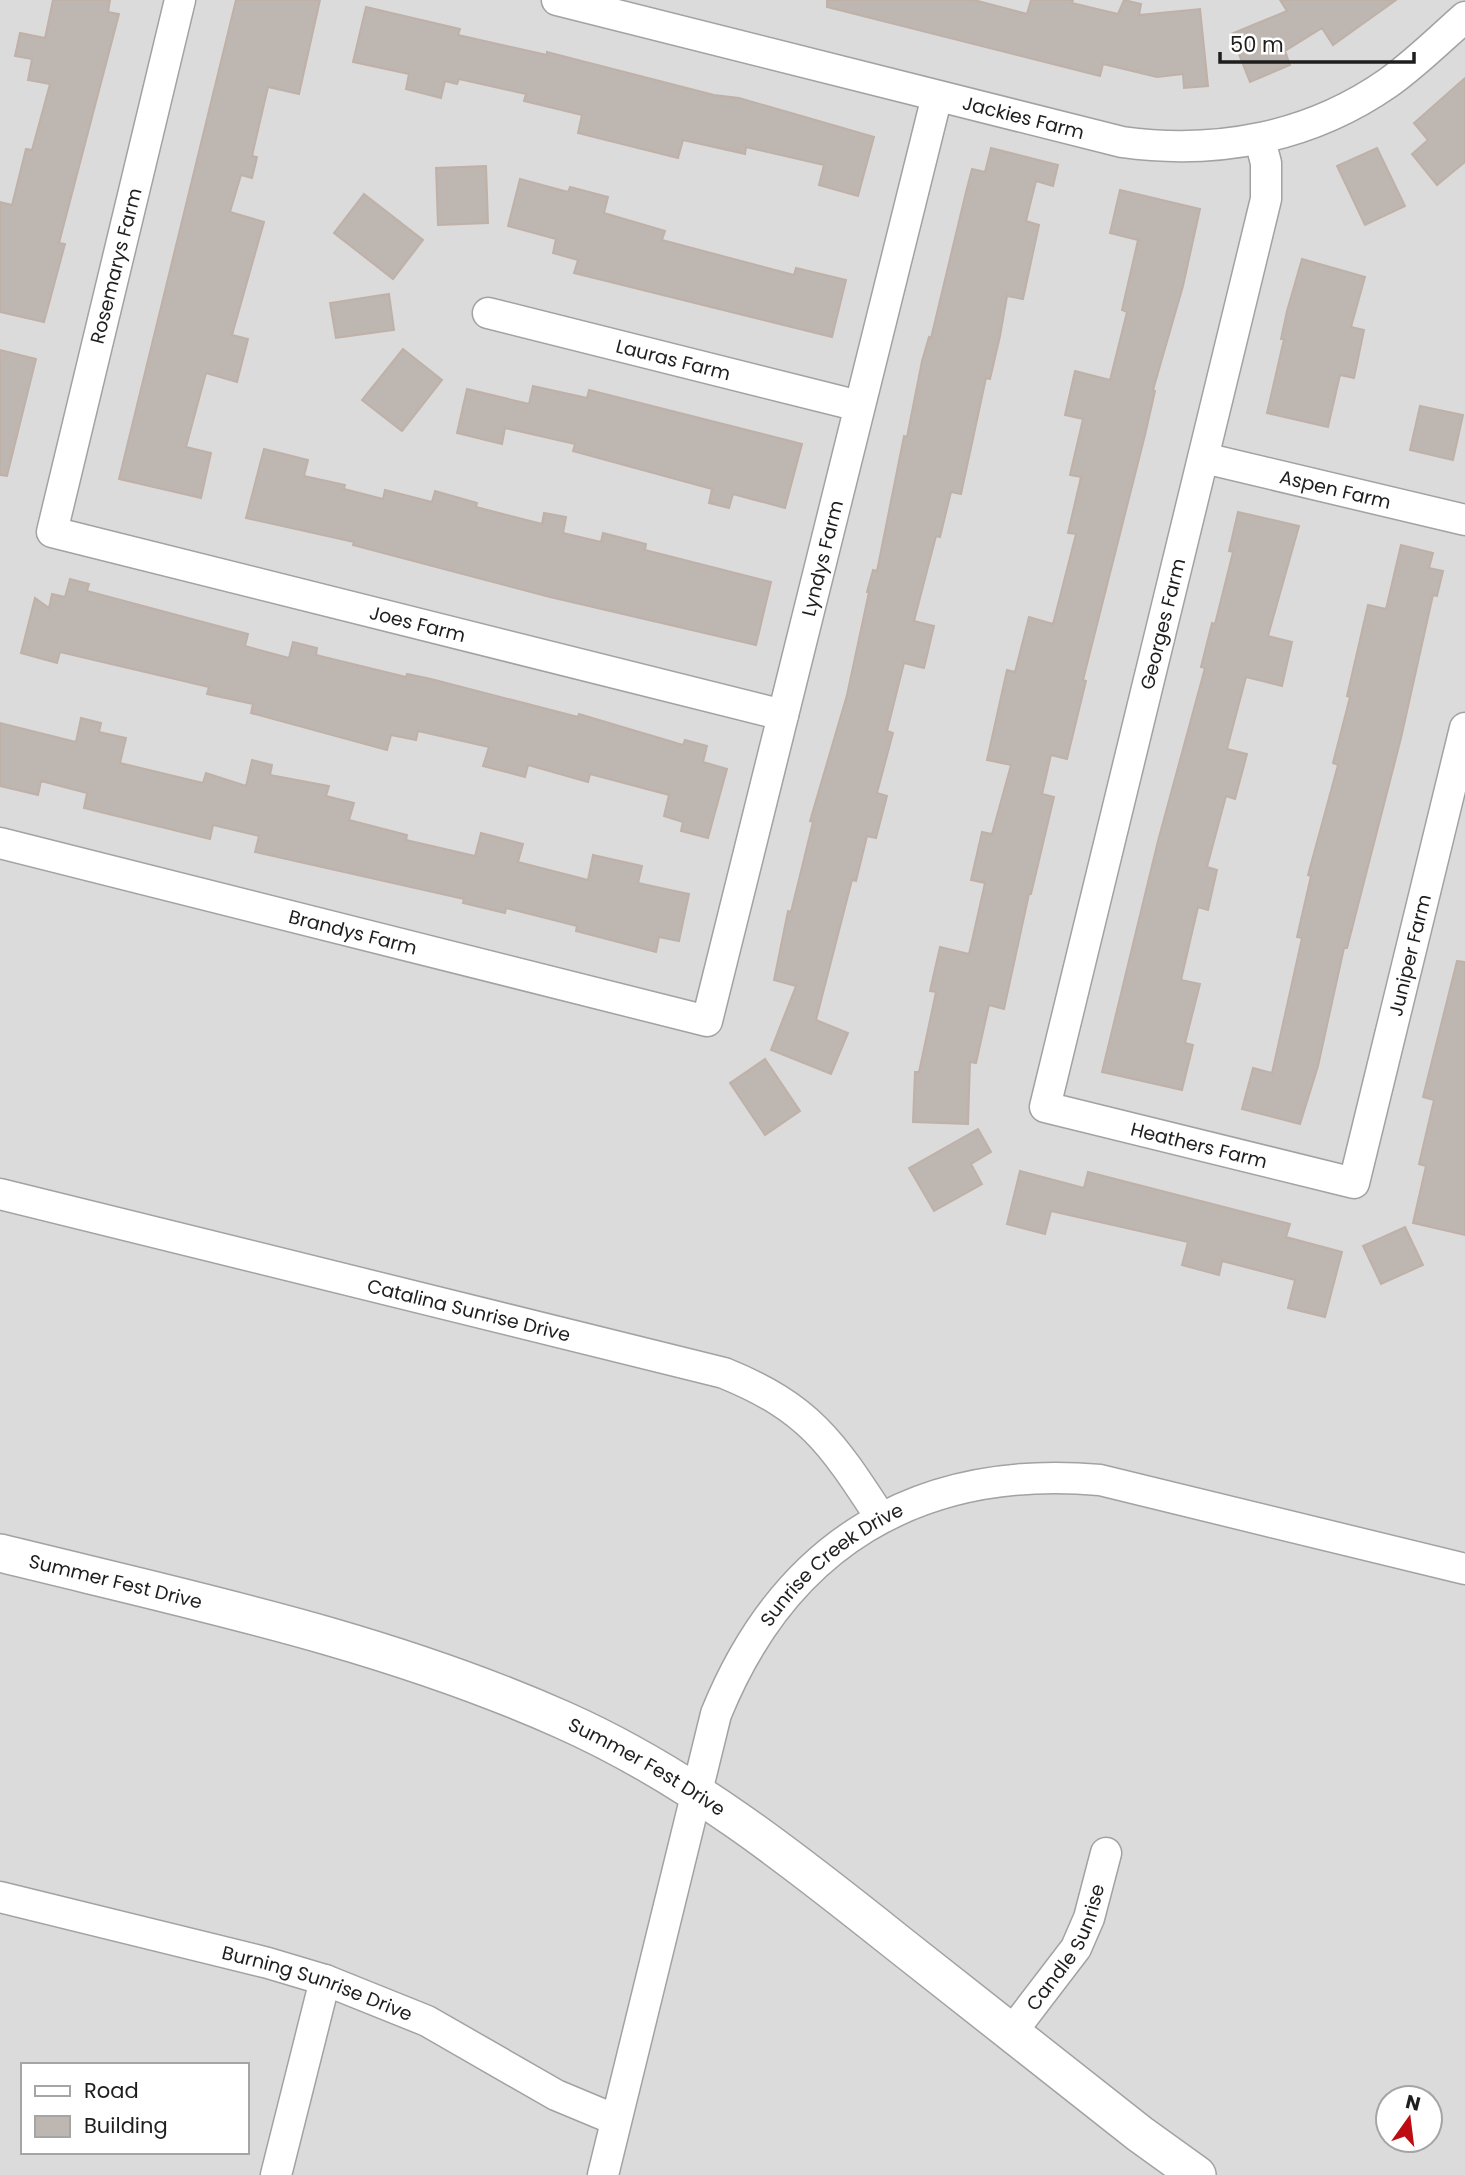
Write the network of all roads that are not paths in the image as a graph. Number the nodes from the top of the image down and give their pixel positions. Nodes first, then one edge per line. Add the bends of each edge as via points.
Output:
1 (180, 0) edge
2 (557, 0) edge
3 (1465, 17) edge
4 (937, 96) junction
5 (1260, 140) junction
6 (488, 313) dead end
7 (859, 406) junction
8 (1204, 458) junction
9 (1465, 520) edge
10 (52, 532) joint
11 (783, 715) junction
12 (1465, 727) edge
13 (0, 844) edge
14 (707, 1021) joint
15 (1045, 1107) joint
16 (1354, 1183) joint
17 (0, 1194) edge
18 (881, 1518) junction
19 (0, 1553) edge
20 (1465, 1569) edge
21 (695, 1792) junction
22 (1106, 1853) dead end
23 (0, 1897) edge
24 (325, 1980) junction
25 (1011, 2032) junction
26 (616, 2120) junction
27 (276, 2175) edge
28 (603, 2175) edge
29 (1197, 2175) edge

1 - 10 street, Rosemarys Farm
2 - 4 street, Jackies Farm
3 - 5 street, Jackies Farm via 1388,83 1306,127
4 - 5 street, Jackies Farm via 1154,147
4 - 7 street, Lyndys Farm
5 - 8 street, Georges Farm via 1266,163 1266,199
6 - 7 street, Lauras Farm
7 - 11 street, Lyndys Farm
8 - 9 street, Aspen Farm
8 - 15 street, Georges Farm
10 - 11 street, Joes Farm
11 - 14 street, Lyndys Farm
12 - 16 street, Juniper Farm
13 - 14 street, Brandys Farm
15 - 16 street, Heathers Farm
17 - 18 street, Catalina Sunrise Drive via 724,1373 796,1409 847,1466
18 - 20 street, Sunrise Creek Drive via 954,1489 1026,1478 1100,1480
18 - 21 street, Sunrise Creek Drive via 826,1554 799,1579 747,1647 716,1714
19 - 21 street, Summer Fest Drive via 335,1638 445,1671 566,1721
21 - 25 street, Summer Fest Drive via 790,1857
21 - 26 street, Sunrise Creek Drive
22 - 25 street, Candle Sunrise via 1076,1948
23 - 24 street, Burning Sunrise Drive
24 - 26 street, Burning Sunrise Drive via 427,2021 556,2095
24 - 27 street
25 - 29 street, Summer Fest Drive
26 - 28 street, Sunrise Creek Drive

